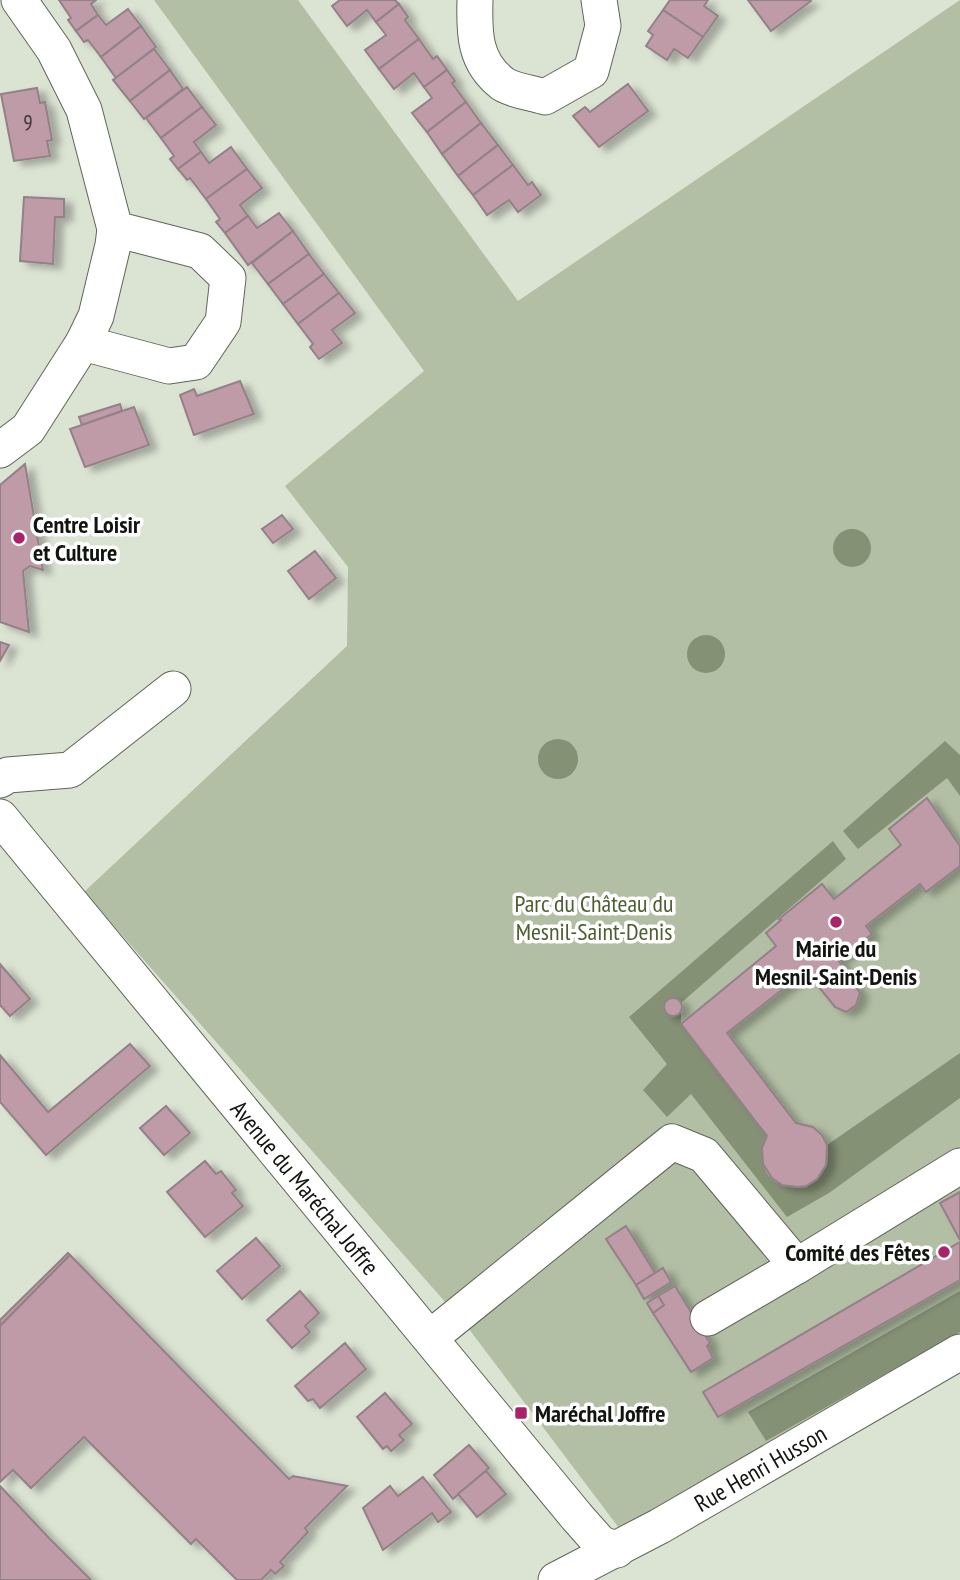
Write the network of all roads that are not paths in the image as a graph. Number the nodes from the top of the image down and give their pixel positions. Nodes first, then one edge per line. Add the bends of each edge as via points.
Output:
1 (19, 0) edge
2 (475, 0) edge
3 (599, 0) edge
4 (115, 229) junction
5 (83, 343) junction
6 (0, 450) edge
7 (173, 689) dead end
8 (0, 780) edge
9 (0, 817) edge
10 (960, 1166) edge
11 (797, 1266) junction
12 (708, 1318) dead end
13 (431, 1337) junction
14 (960, 1352) edge
15 (617, 1550) junction
16 (556, 1580) edge

1 - 4 street via 54,50 85,110
2 - 3 street via 474,34 482,60 504,85 545,97 591,71 603,26
4 - 5 street via 96,316
4 - 5 street via 200,251 228,278 223,322 196,362 169,366
5 - 6 street via 28,429
7 - 8 street via 70,770 8,775
9 - 13 street, Avenue du Maréchal Joffre
10 - 11 street
11 - 12 street
11 - 13 street via 704,1155 672,1142
13 - 15 street, Avenue du Maréchal Joffre via 600,1543
14 - 15 street, Rue Henri Husson
15 - 16 street, Rue Henri Husson

